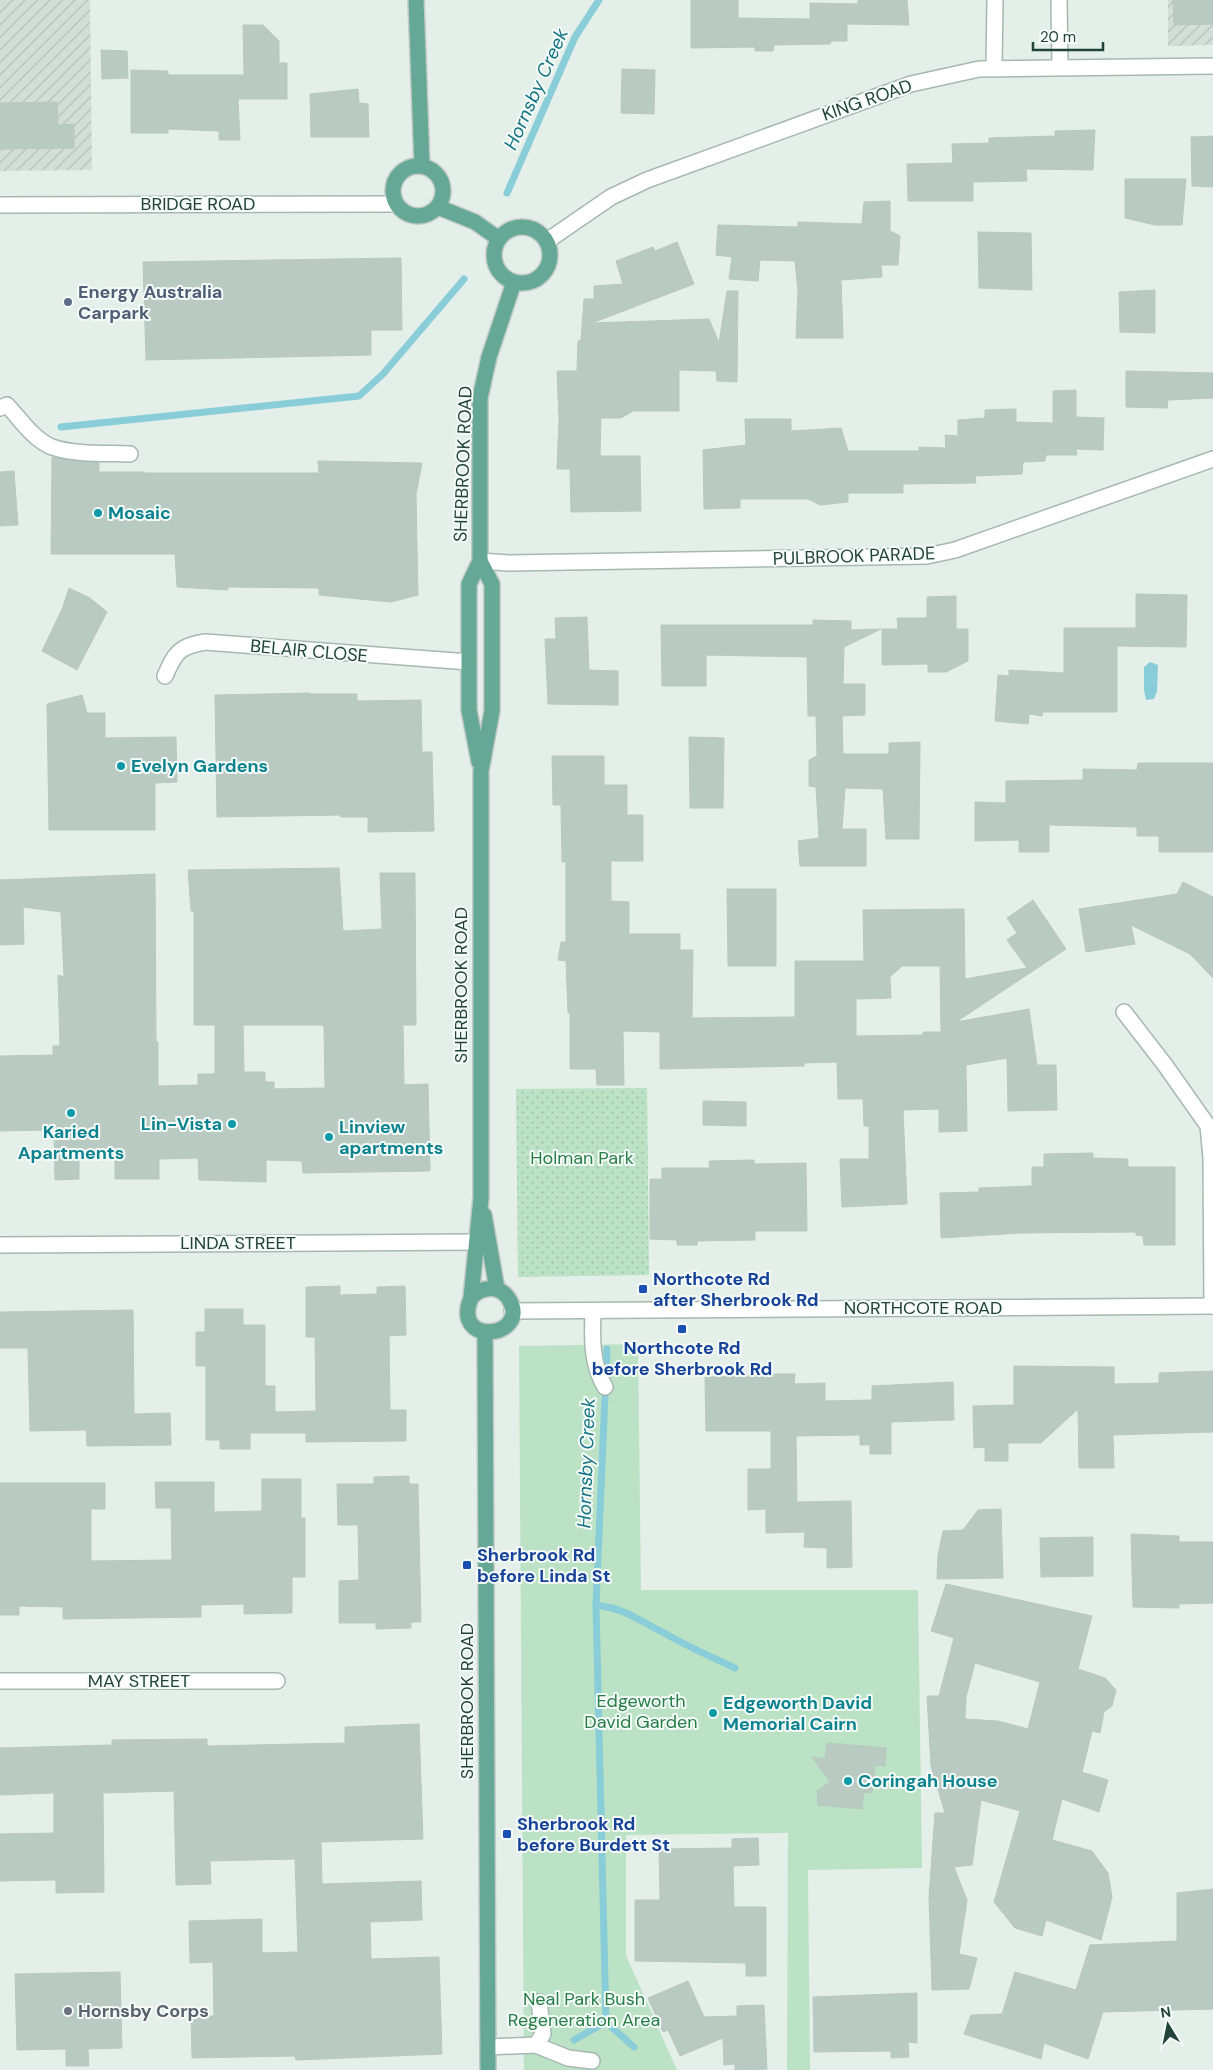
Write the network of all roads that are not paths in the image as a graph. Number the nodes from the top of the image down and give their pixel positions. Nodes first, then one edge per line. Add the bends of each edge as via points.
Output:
1 (416, 0) edge
2 (995, 0) edge
3 (1059, 0) edge
4 (1213, 66) edge
5 (994, 68) junction
6 (1060, 68) junction
7 (422, 166) junction
8 (396, 204) junction
9 (0, 205) edge
10 (438, 207) junction
11 (499, 239) junction
12 (547, 240) junction
13 (514, 282) junction
14 (4, 407) edge
15 (130, 454) dead end
16 (1213, 459) edge
17 (480, 561) junction
18 (469, 662) junction
19 (165, 676) dead end
20 (481, 771) junction
21 (1124, 1012) dead end
22 (481, 1198) junction
23 (476, 1242) junction
24 (0, 1245) edge
25 (498, 1290) junction
26 (471, 1298) junction
27 (1212, 1306) edge
28 (512, 1311) junction
29 (593, 1311) junction
30 (485, 1333) junction
31 (605, 1387) dead end
32 (0, 1681) edge
33 (277, 1681) dead end
34 (539, 2002) dead end
35 (536, 2045) junction
36 (488, 2047) junction
37 (592, 2061) dead end
38 (488, 2070) edge

1 - 7 main road
2 - 5 street
3 - 6 street
4 - 6 street, KING ROAD
5 - 6 street, KING ROAD
5 - 12 street, KING ROAD via 944,74 911,84 665,173 612,197
7 - 8 main road via 406,169 400,174 393,188
7 - 10 main road via 430,169 442,182
8 - 9 street, BRIDGE ROAD
8 - 10 main road via 416,216
10 - 11 main road via 475,222
11 - 12 main road via 505,232 523,227 541,233
11 - 13 main road via 495,248 496,265
12 - 13 main road via 551,259 542,276 524,283
13 - 17 main road, SHERBROOK ROAD via 489,357 480,398
14 - 15 street via 52,447
16 - 17 street, PULBROOK PARADE via 955,550 927,556
17 - 18 main road, SHERBROOK ROAD via 469,584
17 - 20 main road, SHERBROOK ROAD via 492,584 492,711
18 - 19 street, BELAIR CLOSE via 205,642 190,644 174,655
18 - 20 main road, SHERBROOK ROAD via 469,710
20 - 22 main road, SHERBROOK ROAD
21 - 27 street via 1208,1126
22 - 23 main road, SHERBROOK ROAD
22 - 25 main road, SHERBROOK ROAD
23 - 24 street, LINDA STREET
23 - 26 main road, SHERBROOK ROAD
25 - 26 main road via 482,1289
25 - 28 main road, SHERBROOK ROAD via 508,1298
26 - 30 main road, SHERBROOK ROAD via 468,1319
27 - 29 street, NORTHCOTE ROAD
28 - 29 street, NORTHCOTE ROAD
28 - 30 main road via 504,1328
29 - 31 street via 592,1350
30 - 36 main road, SHERBROOK ROAD
32 - 33 street, MAY STREET
34 - 35 street via 543,2034
35 - 36 street
35 - 37 street via 568,2058
36 - 38 main road, SHERBROOK ROAD

